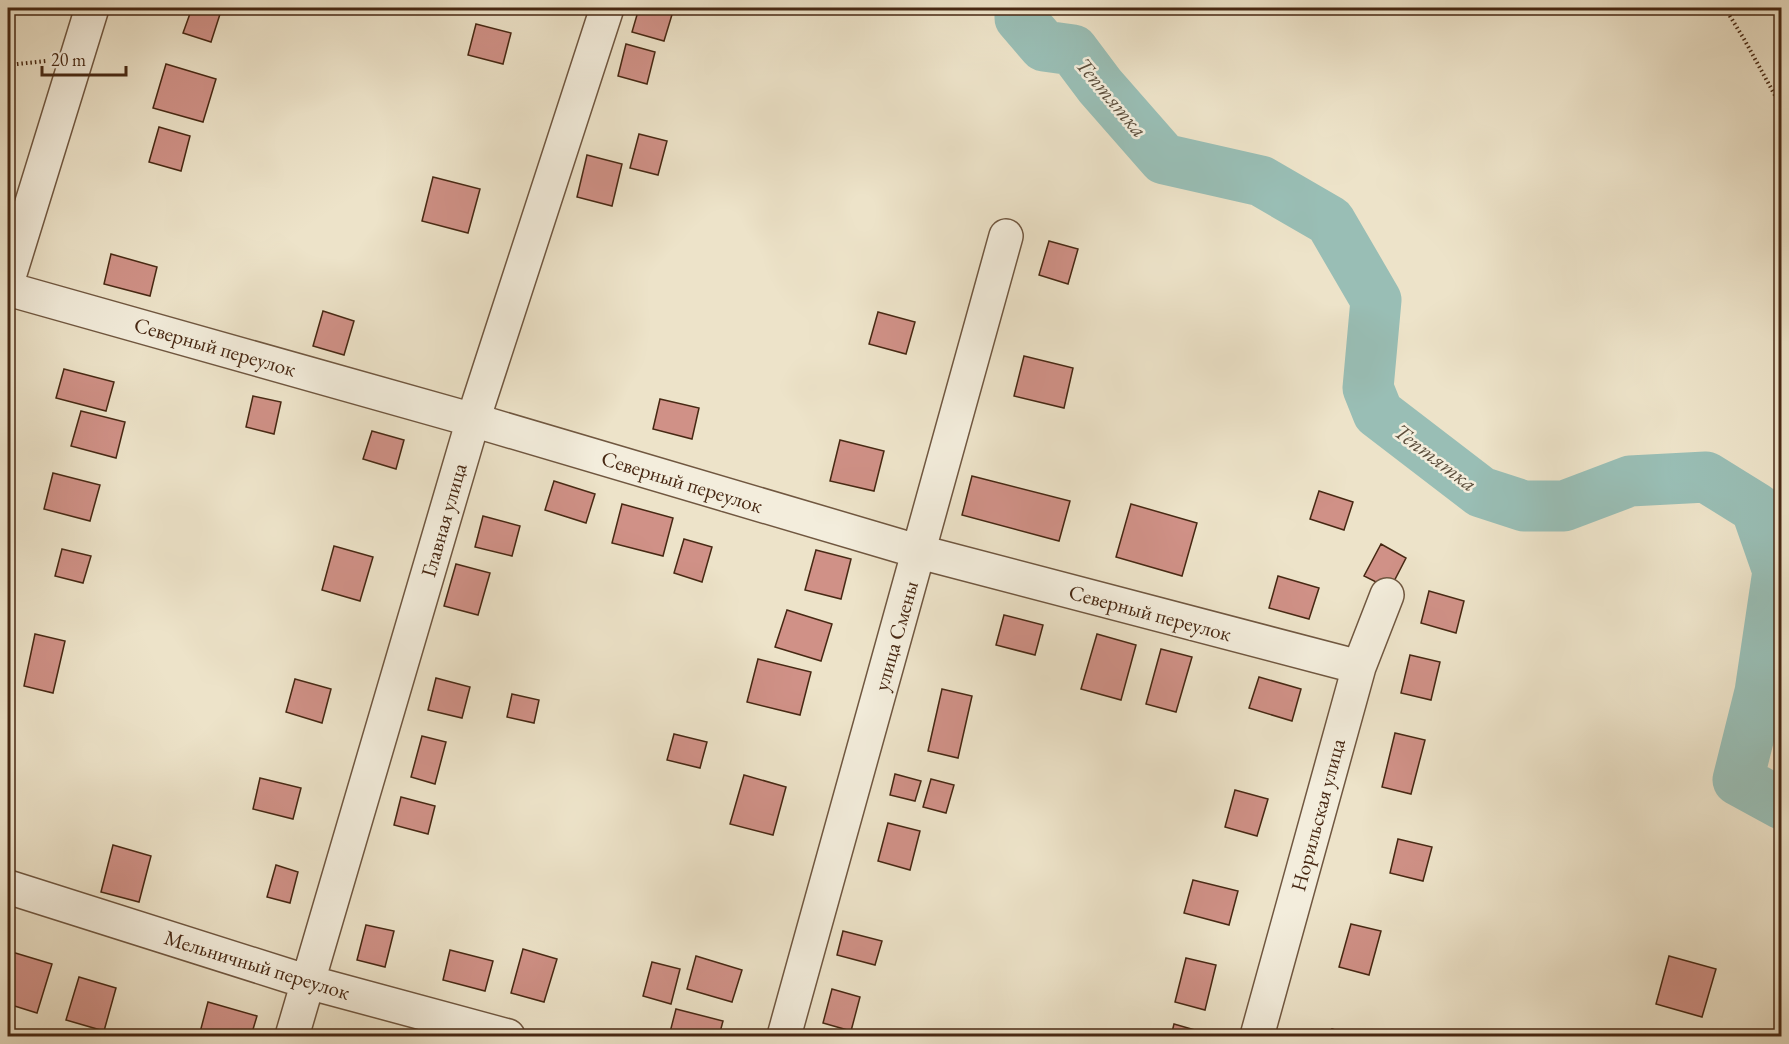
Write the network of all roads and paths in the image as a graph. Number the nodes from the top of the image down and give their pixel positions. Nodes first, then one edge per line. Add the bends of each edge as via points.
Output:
1 (92, 8) edge
2 (607, 8) edge
3 (1725, 8) edge
4 (1782, 108) edge
5 (1006, 236) dead end
6 (8, 280) edge
7 (8, 289) edge
8 (473, 420) junction
9 (920, 552) junction
10 (1387, 595) dead end
11 (1359, 667) junction
12 (8, 887) edge
13 (308, 982) junction
14 (292, 1036) edge
15 (508, 1036) edge
16 (784, 1036) edge
17 (1257, 1036) edge

1 - 6 street
2 - 8 street, Главная улица
3 - 4 path
5 - 9 street, улица Смены
7 - 8 street, Северный переулок
8 - 9 street, Северный переулок
8 - 13 street, Главная улица
9 - 11 street, Северный переулок
9 - 16 street, улица Смены
10 - 11 street, Норильская улица
11 - 17 street, Норильская улица
12 - 13 street, Мельничный переулок
13 - 14 street, Главная улица
13 - 15 street, Мельничный переулок

